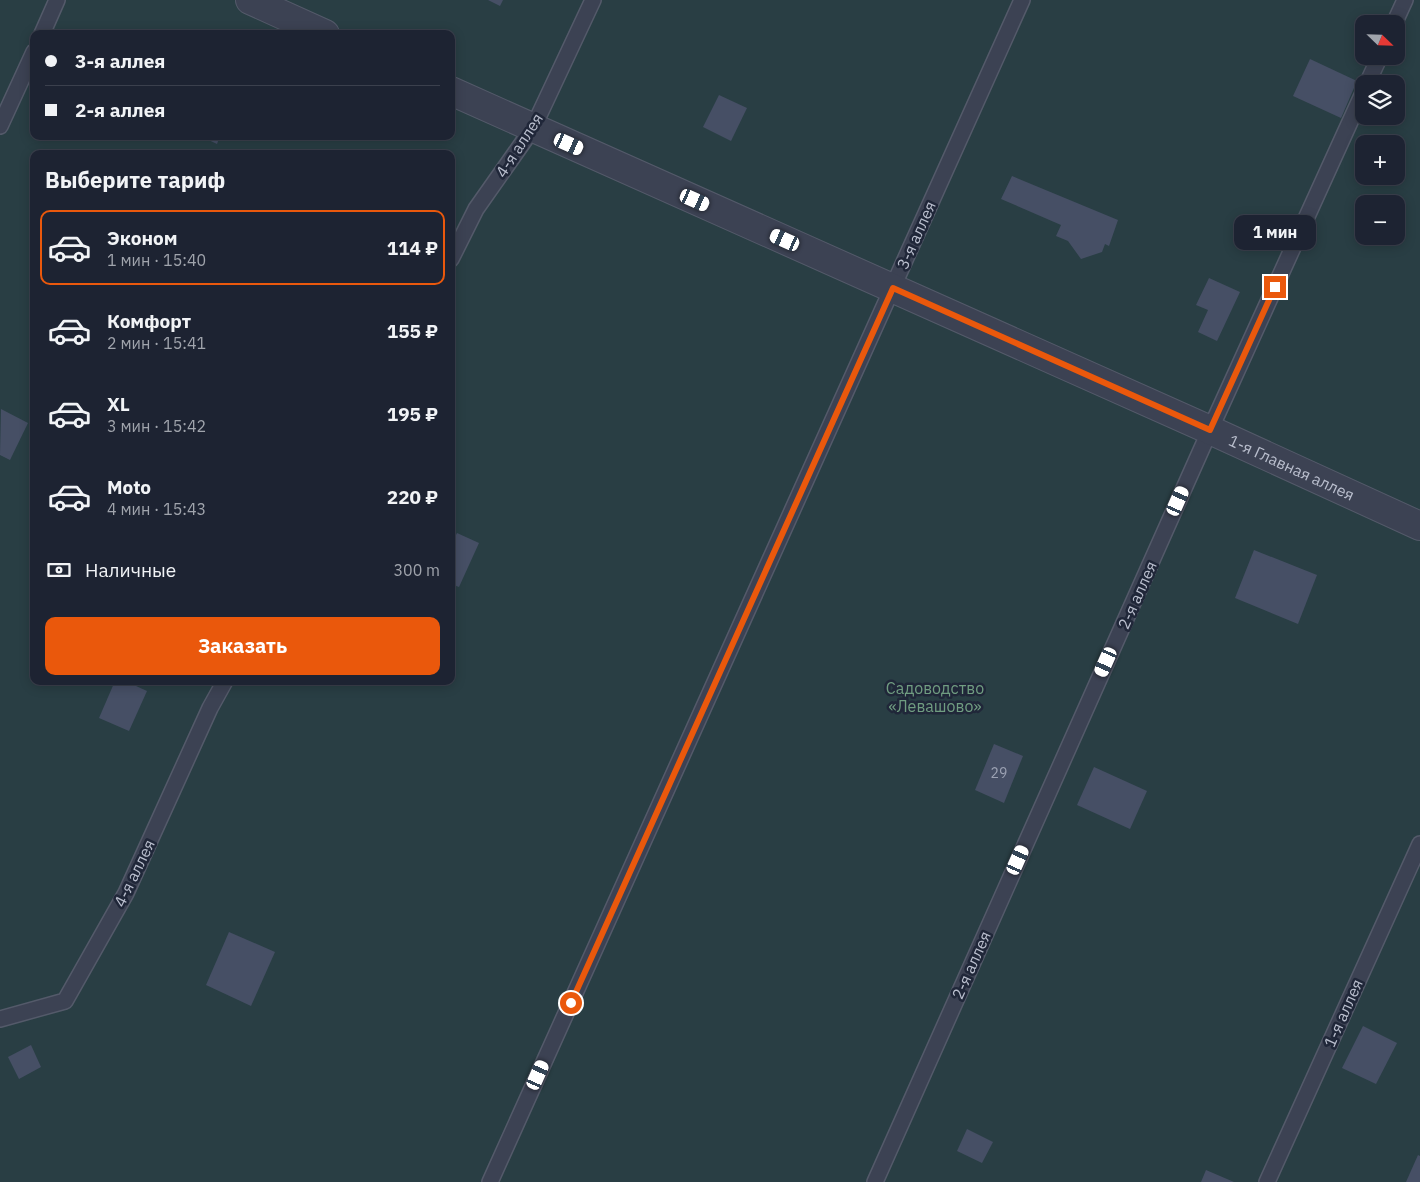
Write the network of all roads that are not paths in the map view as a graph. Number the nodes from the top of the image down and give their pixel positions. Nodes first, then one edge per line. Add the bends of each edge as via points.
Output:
1 (57, 0) edge
2 (250, 0) edge
3 (584, 0) edge
4 (593, 0) edge
5 (1022, 0) edge
6 (1405, 0) edge
7 (586, 15) junction
8 (1398, 15) edge
9 (44, 30) edge
10 (316, 30) edge
11 (30, 61) edge
12 (455, 93) edge
13 (1355, 111) edge
14 (0, 126) edge
15 (533, 128) junction
16 (455, 251) edge
17 (893, 288) junction
18 (1210, 430) junction
19 (1420, 526) edge
20 (223, 685) edge
21 (1420, 844) edge
22 (0, 1019) edge
23 (490, 1182) edge
24 (874, 1182) edge
25 (1267, 1182) edge

1 - 9 lane
2 - 10 street
3 - 7 lane
4 - 7 lane, 4-я аллея
5 - 17 lane, 3-я аллея
6 - 8 lane
7 - 15 lane, 4-я аллея
11 - 14 lane
12 - 15 street, 1-я Главная аллея
13 - 18 lane, 2-я аллея
15 - 16 lane, 4-я аллея via 476,209
15 - 17 street, 1-я Главная аллея
17 - 18 street, 1-я Главная аллея
17 - 23 lane, 3-я аллея
18 - 19 street, 1-я Главная аллея
18 - 24 lane, 2-я аллея
20 - 22 lane, 4-я аллея via 126,893 66,1000
21 - 25 lane, 1-я аллея

